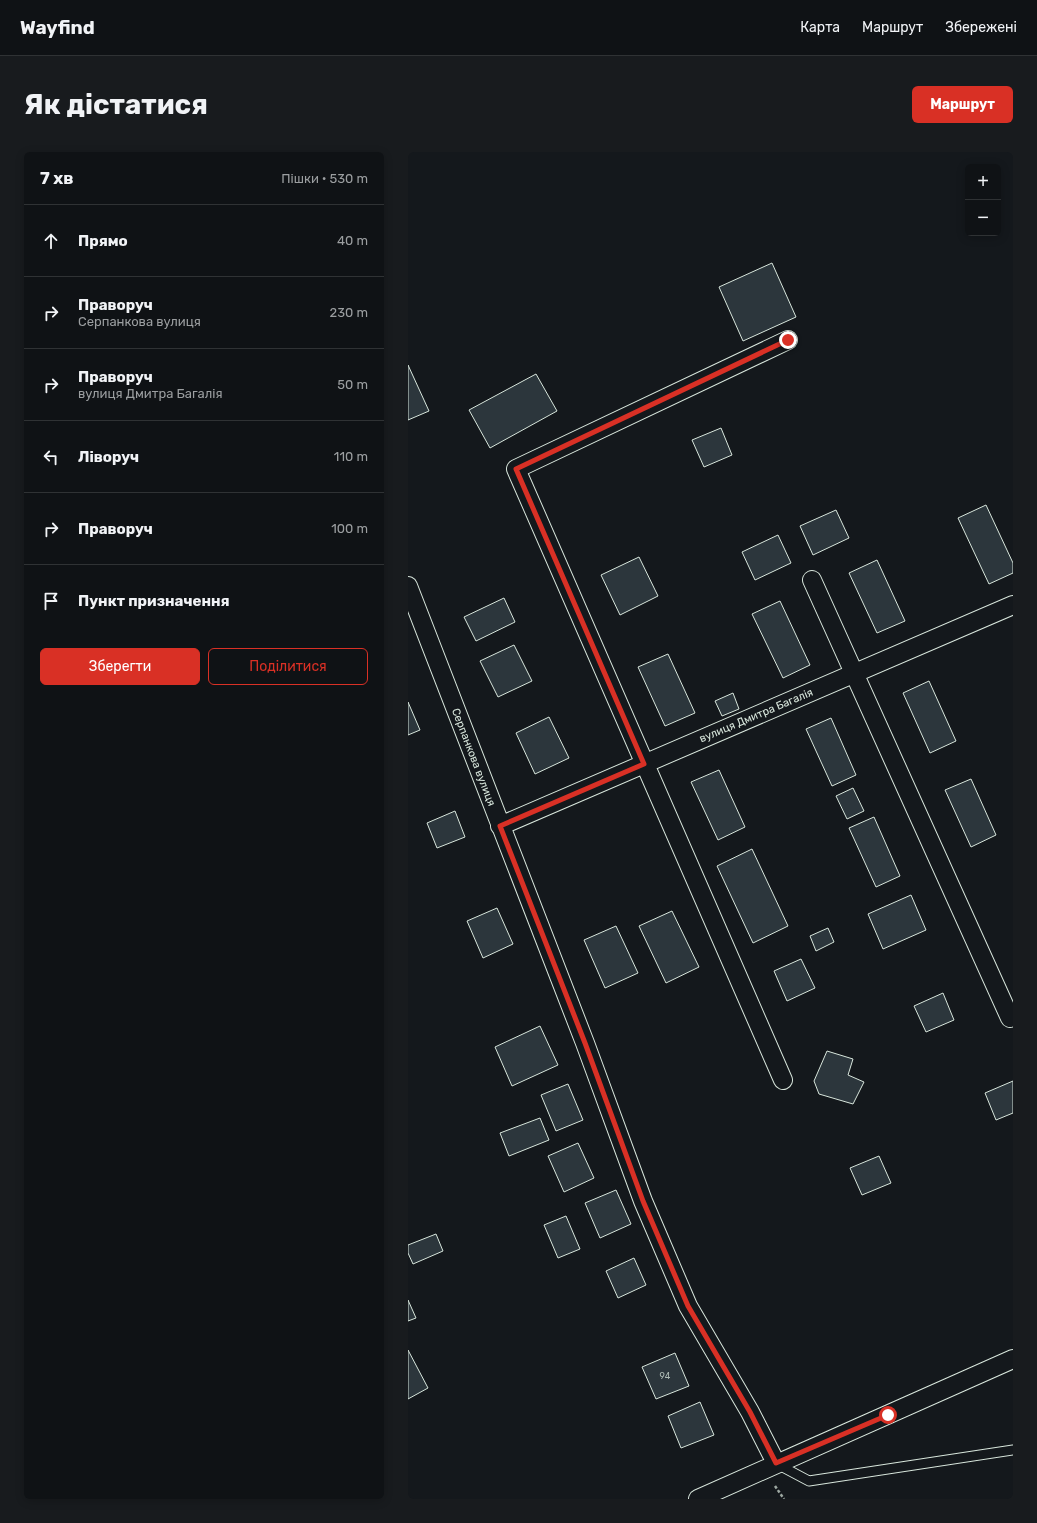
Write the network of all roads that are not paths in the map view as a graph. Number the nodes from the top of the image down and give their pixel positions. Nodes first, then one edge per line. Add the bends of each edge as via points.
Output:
1 (788, 340) dead end
2 (812, 580) dead end
3 (408, 586) edge
4 (1013, 605) edge
5 (855, 673) junction
6 (644, 764) junction
7 (500, 826) junction
8 (1010, 1018) dead end
9 (783, 1080) dead end
10 (1013, 1359) edge
11 (1013, 1450) edge
12 (776, 1463) junction
13 (698, 1499) edge

1 - 6 street via 516,469
2 - 5 street
3 - 7 street, Серпанкова вулиця
4 - 5 street, вулиця Дмитра Багалія
5 - 6 street, вулиця Дмитра Багалія
5 - 8 street
6 - 7 street, вулиця Дмитра Багалія
6 - 9 street
7 - 12 street, Серпанкова вулиця via 585,1043 643,1201 688,1306 750,1412
10 - 12 street
11 - 12 lane via 809,1481
12 - 13 street

